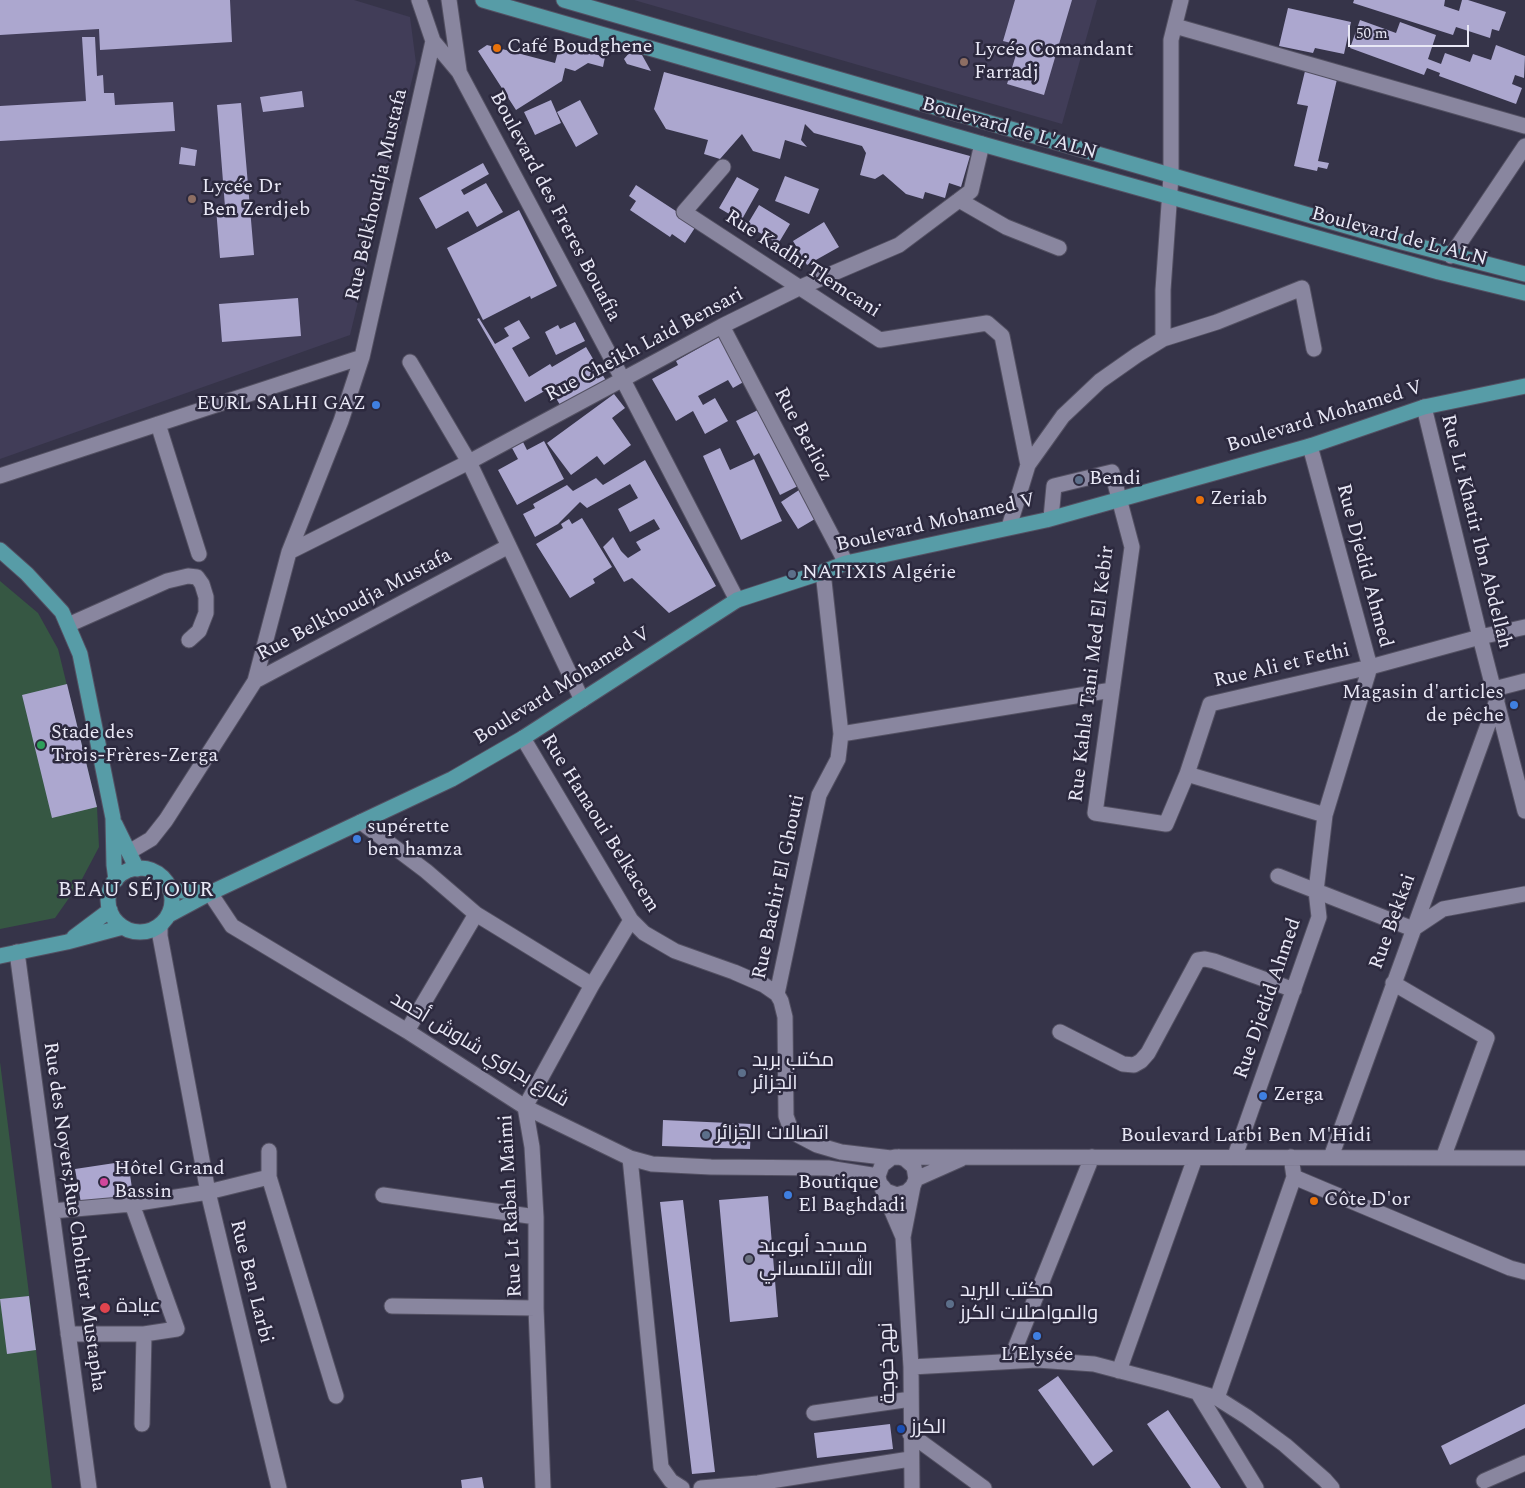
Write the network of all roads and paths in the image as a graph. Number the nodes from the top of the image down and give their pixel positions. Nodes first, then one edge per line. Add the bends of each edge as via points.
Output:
1 (419, 0) edge
2 (449, 0) edge
3 (483, 0) edge
4 (564, 0) edge
5 (1181, 0) edge
6 (1175, 26) junction
7 (434, 41) junction
8 (460, 72) junction
9 (1525, 126) edge
10 (982, 144) junction
11 (1525, 146) edge
12 (723, 167) dead end
13 (1171, 176) junction
14 (1171, 195) junction
15 (959, 200) junction
16 (1059, 248) dead end
17 (1451, 256) junction
18 (1525, 274) edge
19 (801, 288) junction
20 (1525, 293) edge
21 (722, 326) junction
22 (1163, 339) junction
23 (1314, 349) dead end
24 (362, 357) junction
25 (410, 362) dead end
26 (623, 380) junction
27 (1524, 390) edge
28 (1424, 407) junction
29 (158, 424) junction
30 (1310, 446) junction
31 (469, 462) junction
32 (1028, 465) junction
33 (0, 476) edge
34 (1119, 499) junction
35 (1051, 518) junction
36 (1009, 527) junction
37 (509, 546) junction
38 (0, 550) edge
39 (289, 552) junction
40 (199, 554) dead end
41 (846, 563) junction
42 (823, 572) junction
43 (737, 600) junction
44 (68, 625) junction
45 (1525, 627) edge
46 (1480, 636) junction
47 (189, 640) dead end
48 (1370, 667) junction
49 (256, 681) junction
50 (1525, 681) edge
51 (1112, 690) junction
52 (1495, 695) junction
53 (582, 700) junction
54 (841, 734) junction
55 (523, 738) junction
56 (1187, 774) junction
57 (1525, 811) edge
58 (1324, 815) junction
59 (113, 818) junction
60 (361, 822) junction
61 (1166, 824) joint
62 (129, 852) junction
63 (137, 869) junction
64 (1278, 876) dead end
65 (116, 880) junction
66 (170, 890) junction
67 (1316, 891) junction
68 (210, 893) junction
69 (1525, 894) edge
70 (110, 910) junction
71 (476, 914) junction
72 (631, 920) junction
73 (123, 927) junction
74 (160, 927) junction
75 (1413, 929) junction
76 (67, 942) junction
77 (17, 952) junction
78 (0, 956) edge
79 (1393, 984) junction
80 (592, 985) junction
81 (1294, 990) junction
82 (777, 994) junction
83 (407, 1031) junction
84 (1060, 1032) dead end
85 (525, 1107) junction
86 (786, 1116) joint
87 (269, 1151) dead end
88 (967, 1156) junction
89 (1092, 1156) junction
90 (1235, 1156) junction
91 (1291, 1157) junction
92 (630, 1158) junction
93 (895, 1158) junction
94 (1196, 1158) junction
95 (1331, 1158) junction
96 (1443, 1158) junction
97 (1525, 1158) edge
98 (269, 1177) junction
99 (1294, 1177) junction
100 (880, 1181) junction
101 (914, 1182) junction
102 (208, 1192) junction
103 (383, 1195) dead end
104 (132, 1204) junction
105 (52, 1211) junction
106 (536, 1217) junction
107 (903, 1237) junction
108 (1525, 1272) edge
109 (392, 1306) dead end
110 (536, 1308) junction
111 (68, 1334) junction
112 (144, 1334) junction
113 (1010, 1361) junction
114 (911, 1367) junction
115 (1119, 1371) junction
116 (1198, 1393) junction
117 (336, 1396) dead end
118 (1217, 1398) junction
119 (911, 1399) junction
120 (814, 1413) dead end
121 (142, 1424) dead end
122 (910, 1434) junction
123 (910, 1459) junction
124 (1525, 1463) edge
125 (1484, 1481) dead end
126 (795, 1482) edge
127 (89, 1488) edge
128 (279, 1488) edge
129 (543, 1488) edge
130 (682, 1488) edge
131 (701, 1488) edge
132 (912, 1488) edge
133 (984, 1488) edge
134 (1256, 1488) edge
135 (1332, 1488) edge

1 - 7 street
2 - 8 street
3 - 10 main road, Boulevard de L'ALN
4 - 13 main road, Boulevard de L'ALN
5 - 6 street
6 - 9 street
6 - 13 street via 1171,40
7 - 8 street
7 - 24 street, Rue Belkhoudja Mustafa
8 - 26 street, Boulevard des Freres Bouafia
10 - 14 main road, Boulevard de L'ALN
10 - 15 street, Rue Cheikh Laid Bensari via 971,191
11 - 17 street
12 - 19 street, Rue Kadhi Tlemcani via 684,212
13 - 14 street
13 - 17 main road, Boulevard de L'ALN
14 - 20 main road, Boulevard de L'ALN
14 - 22 street via 1163,290
15 - 16 street via 1006,228
15 - 19 street, Rue Cheikh Laid Bensari via 899,245
17 - 18 main road, Boulevard de L'ALN
19 - 21 street, Rue Cheikh Laid Bensari
19 - 32 street, Rue Kadhi Tlemcani via 880,340 988,323 1002,336
21 - 26 street, Rue Cheikh Laid Bensari
21 - 41 street, Rue Berlioz
22 - 23 street via 1217,322 1302,288
22 - 32 street via 1100,381 1063,416
24 - 29 street
24 - 39 street, Rue Belkhoudja Mustafa via 341,421
25 - 31 street
26 - 31 street, Rue Cheikh Laid Bensari
26 - 43 street, Boulevard des Freres Bouafia
27 - 28 main road, Boulevard Mohamed V
28 - 30 main road, Boulevard Mohamed V
28 - 46 street, Rue Lt Khatir Ibn Abdellah
29 - 33 street
29 - 40 street
30 - 34 main road, Boulevard Mohamed V
30 - 48 street, Rue Djedid Ahmed
31 - 37 street
31 - 39 street, Rue Cheikh Laid Bensari
32 - 36 street
34 - 35 main road, Boulevard Mohamed V
34 - 35 street, Rue Kahla Tani Med El Kebir via 1112,472 1054,486
34 - 51 street, Rue Kahla Tani Med El Kebir via 1132,547
35 - 36 main road, Boulevard Mohamed V
36 - 41 main road, Boulevard Mohamed V
37 - 49 street, Rue Belkhoudja Mustafa
37 - 53 street
38 - 44 main road via 62,612
39 - 49 street, Rue Belkhoudja Mustafa
41 - 42 main road, Boulevard Mohamed V
42 - 43 main road, Boulevard Mohamed V
42 - 54 street, Rue Bachir El Ghouti
43 - 53 main road, Boulevard Mohamed V
44 - 47 street via 167,581 197,577 206,597 206,613 199,631
44 - 59 main road via 80,654
45 - 46 street
46 - 48 street
46 - 52 street, Rue Lt Khatir Ibn Abdellah
48 - 56 street, Rue Ali et Fethi via 1210,704
48 - 58 street, Rue Djedid Ahmed
49 - 62 street via 166,820 151,839
50 - 52 street
51 - 54 street
51 - 61 street, Rue Kahla Tani Med El Kebir via 1095,813
52 - 57 street, Rue Lt Khatir Ibn Abdellah
52 - 75 street, Rue Bekkai
53 - 55 main road, Boulevard Mohamed V
54 - 82 street, Rue Bachir El Ghouti via 838,759 819,795
55 - 60 main road, Boulevard Mohamed V via 452,779
55 - 72 street, Rue Hanaoui Belkacem
56 - 58 street
56 - 61 street, Rue Ali et Fethi
58 - 67 street, Rue Djedid Ahmed
59 - 62 main road
59 - 65 main road
60 - 68 main road, Boulevard Mohamed V
60 - 71 street
62 - 63 main road
63 - 65 main road
63 - 66 main road via 148,869 158,874
64 - 67 street
65 - 70 main road via 109,894
66 - 68 main road, Boulevard Mohamed V
66 - 74 main road via 172,907
67 - 75 street
67 - 81 street, Rue Djedid Ahmed via 1319,917
68 - 74 main road, Boulevard Mohamed V
68 - 83 street, شارع بجاوي شاوش أحمد via 232,926
69 - 75 street via 1443,909
70 - 73 main road
70 - 76 main road
71 - 80 street
71 - 83 street
72 - 80 street, Rue Lt Rabah Maimi
72 - 82 street, Rue Hanaoui Belkacem via 666,947 734,972
73 - 74 main road via 140,932
73 - 76 main road
74 - 102 street, Rue Ben Larbi
75 - 79 street, Rue Bekkai
76 - 77 main road
77 - 78 main road
77 - 105 street, Rue des Noyers;Rue Chohiter Mustapha
79 - 95 street, Rue Bekkai
79 - 96 street via 1487,1038
80 - 85 street, Rue Lt Rabah Maimi
81 - 84 street via 1205,959 1198,960 1148,1053 1134,1065 1124,1064
81 - 90 street, Rue Djedid Ahmed
82 - 86 street, Rue Bachir El Ghouti via 784,1017
83 - 85 street, شارع بجاوي شاوش أحمد
85 - 92 street, شارع بجاوي شاوش أحمد
85 - 106 street, Rue Lt Rabah Maimi via 532,1147
86 - 93 street, Boulevard Larbi Ben M'Hidi via 796,1134 817,1145 857,1155
87 - 98 street
88 - 89 street, Boulevard Larbi Ben M'Hidi
88 - 93 street, Boulevard Larbi Ben M'Hidi
88 - 101 street
89 - 94 street, Boulevard Larbi Ben M'Hidi
89 - 113 street
90 - 91 street, Boulevard Larbi Ben M'Hidi
90 - 94 street, Boulevard Larbi Ben M'Hidi
91 - 95 street, Boulevard Larbi Ben M'Hidi
91 - 99 street
92 - 100 street, شارع بجاوي شاوش أحمد via 670,1165 828,1168
92 - 130 street via 661,1466 671,1481
93 - 100 street via 882,1165
93 - 101 street via 910,1162 914,1167
94 - 115 street
95 - 96 street, Boulevard Larbi Ben M'Hidi
96 - 97 street, Boulevard Larbi Ben M'Hidi
98 - 102 street
98 - 117 street
99 - 108 street
99 - 118 street
100 - 101 street via 891,1194 907,1192
100 - 107 street, نهج خوجة
101 - 107 street, نهج خوجة
102 - 104 street
102 - 128 street, Rue Ben Larbi
103 - 106 street
104 - 105 street
104 - 112 street via 177,1329
105 - 111 street, Rue des Noyers;Rue Chohiter Mustapha
106 - 110 street, Rue Lt Rabah Maimi
107 - 114 street, نهج خوجة
109 - 110 street
110 - 129 street, Rue Lt Rabah Maimi
111 - 112 street
111 - 127 street, Rue des Noyers;Rue Chohiter Mustapha
112 - 121 street
113 - 114 street
113 - 115 street via 1094,1364
114 - 119 street, نهج خوجة
115 - 116 street
116 - 118 street
116 - 134 street
118 - 135 street via 1285,1445
119 - 120 street
119 - 122 street, نهج خوجة
122 - 123 street, نهج خوجة
122 - 133 street
123 - 126 street
123 - 132 street, نهج خوجة
124 - 125 street
126 - 131 street

